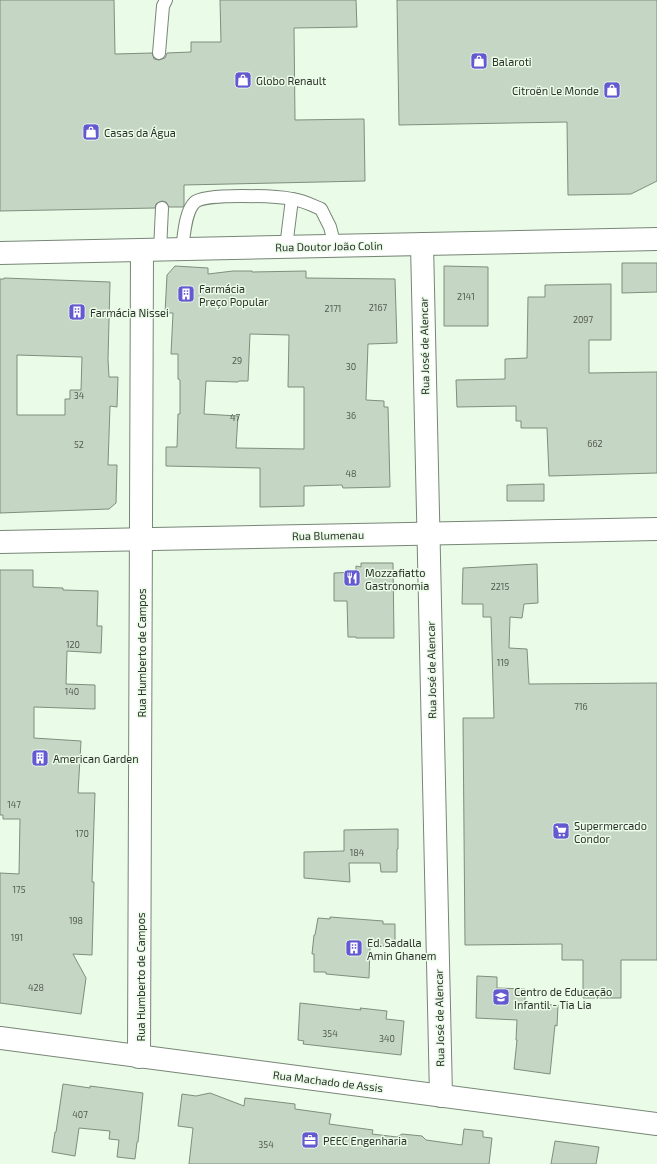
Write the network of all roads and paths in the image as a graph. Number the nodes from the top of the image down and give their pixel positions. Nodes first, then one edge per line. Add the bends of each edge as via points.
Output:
1 (166, 0) edge
2 (159, 53) dead end
3 (292, 199) junction
4 (162, 208) dead end
5 (657, 239) edge
6 (422, 244) junction
7 (335, 246) junction
8 (286, 247) junction
9 (182, 249) junction
10 (151, 250) junction
11 (0, 253) edge
12 (657, 529) edge
13 (428, 533) junction
14 (141, 539) junction
15 (0, 542) edge
16 (0, 1038) edge
17 (140, 1056) junction
18 (441, 1096) junction
19 (657, 1124) edge

1 - 2 lane via 163,6
3 - 7 lane via 322,209
3 - 8 lane
3 - 9 lane via 244,196 196,201 190,208
4 - 10 lane
5 - 6 street, Rua Doutor João Colin
6 - 7 street, Rua Doutor João Colin
6 - 13 street, Rua José de Alencar
7 - 8 street, Rua Doutor João Colin
8 - 9 street, Rua Doutor João Colin
9 - 10 street, Rua Doutor João Colin
10 - 11 street, Rua Doutor João Colin
10 - 14 street, Rua Humberto de Campos
12 - 13 street, Rua Blumenau
13 - 14 street, Rua Blumenau
13 - 18 street, Rua José de Alencar
14 - 15 street, Rua Blumenau
14 - 17 street, Rua Humberto de Campos
16 - 17 street, Rua Machado de Assis
17 - 18 street, Rua Machado de Assis
18 - 19 street, Rua Machado de Assis

